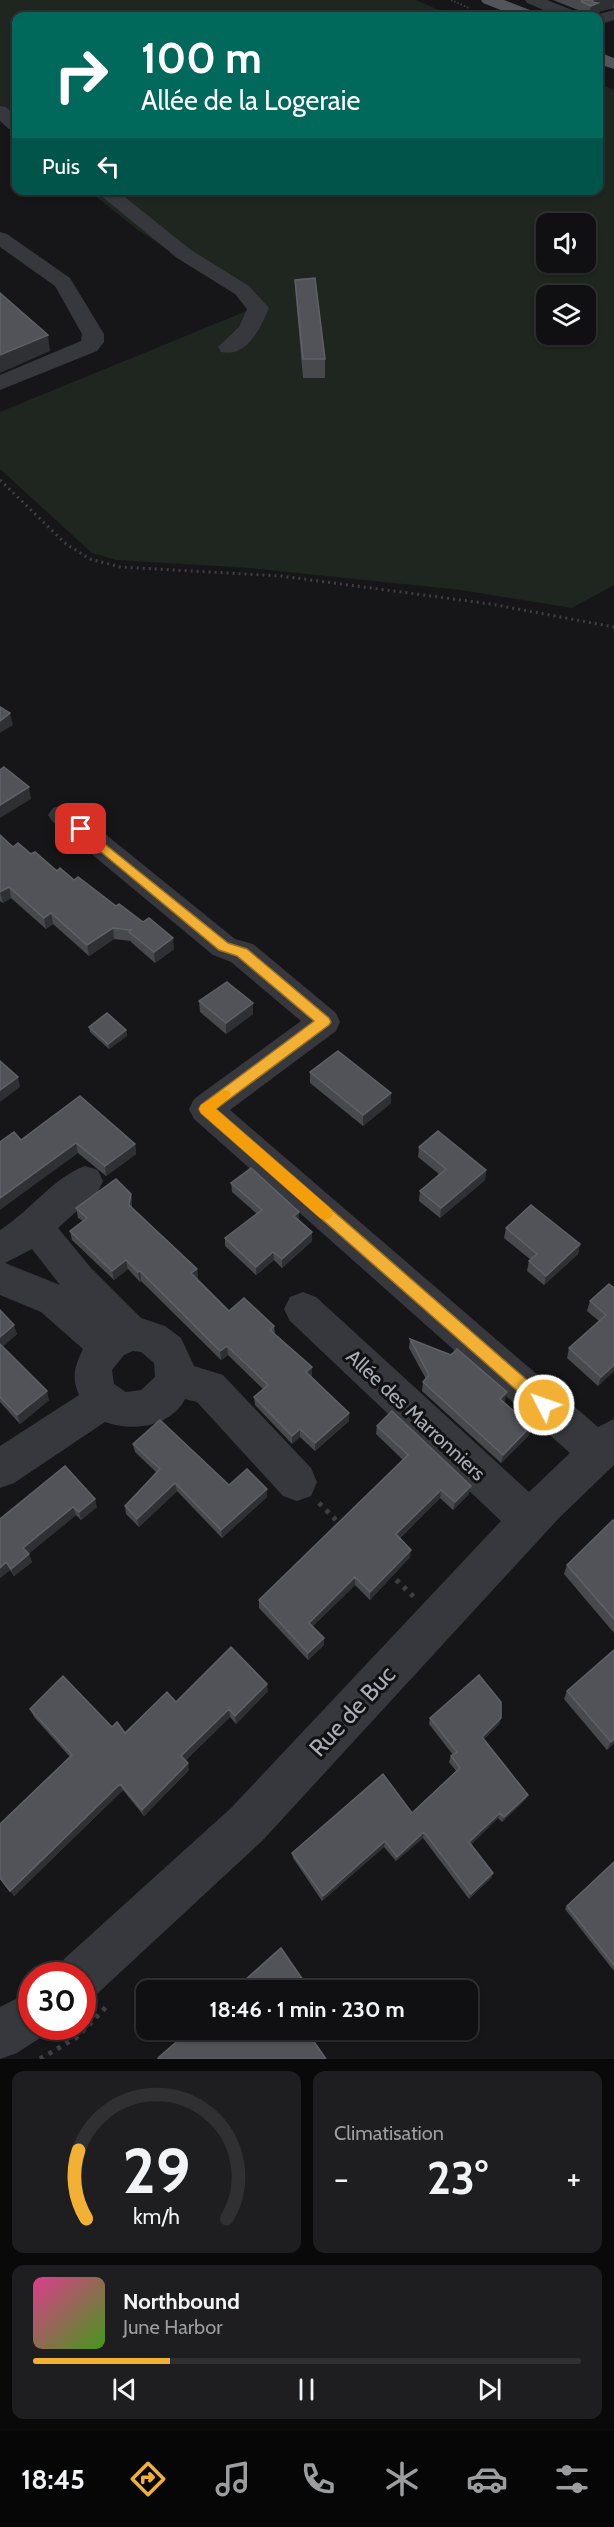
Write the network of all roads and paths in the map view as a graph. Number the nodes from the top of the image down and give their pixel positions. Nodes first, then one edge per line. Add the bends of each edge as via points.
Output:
1 (470, 0) edge
2 (489, 0) edge
3 (500, 0) edge
4 (533, 0) edge
5 (498, 12) edge
6 (520, 12) edge
7 (527, 12) edge
8 (562, 12) edge
9 (0, 111) edge
10 (12, 122) edge
11 (109, 195) edge
12 (0, 237) edge
13 (9, 253) edge
14 (116, 334) dead end
15 (91, 340) junction
16 (230, 347) dead end
17 (0, 383) edge
18 (0, 480) edge
19 (614, 627) edge
20 (63, 815) dead end
21 (85, 1181) dead end
22 (31, 1230) junction
23 (0, 1249) edge
24 (0, 1278) edge
25 (303, 1309) dead end
26 (119, 1339) junction
27 (174, 1378) junction
28 (104, 1401) junction
29 (606, 1445) edge
30 (0, 1469) edge
31 (297, 1482) joint
32 (529, 1520) junction
33 (346, 1530) edge
34 (387, 1571) edge
35 (437, 1620) junction
36 (96, 1962) edge
37 (18, 2024) edge
38 (0, 2036) edge

1 - 5 main road
2 - 6 main road
3 - 7 street
4 - 8 street
9 - 10 street
11 - 16 street via 184,254 242,290 258,308 249,330
12 - 13 street
13 - 15 street via 63,282
14 - 15 street
15 - 17 street
18 - 19 path via 66,544 90,559 120,567 281,576 491,604
20 - 29 street via 224,947 242,953 324,1022 206,1109
21 - 22 street
22 - 23 street
22 - 26 street via 44,1237
24 - 26 street via 54,1300
25 - 32 street, Allée des Marronniers
26 - 27 street via 150,1336 165,1346 172,1355
26 - 28 street via 98,1355 93,1367 92,1380
27 - 28 street via 162,1399 151,1406 126,1410
27 - 31 street via 209,1388
28 - 30 street
29 - 32 street, Rue de Buc
31 - 33 path
32 - 35 street, Rue de Buc
34 - 35 path
35 - 36 street, Rue de Buc via 247,1824
37 - 38 street

